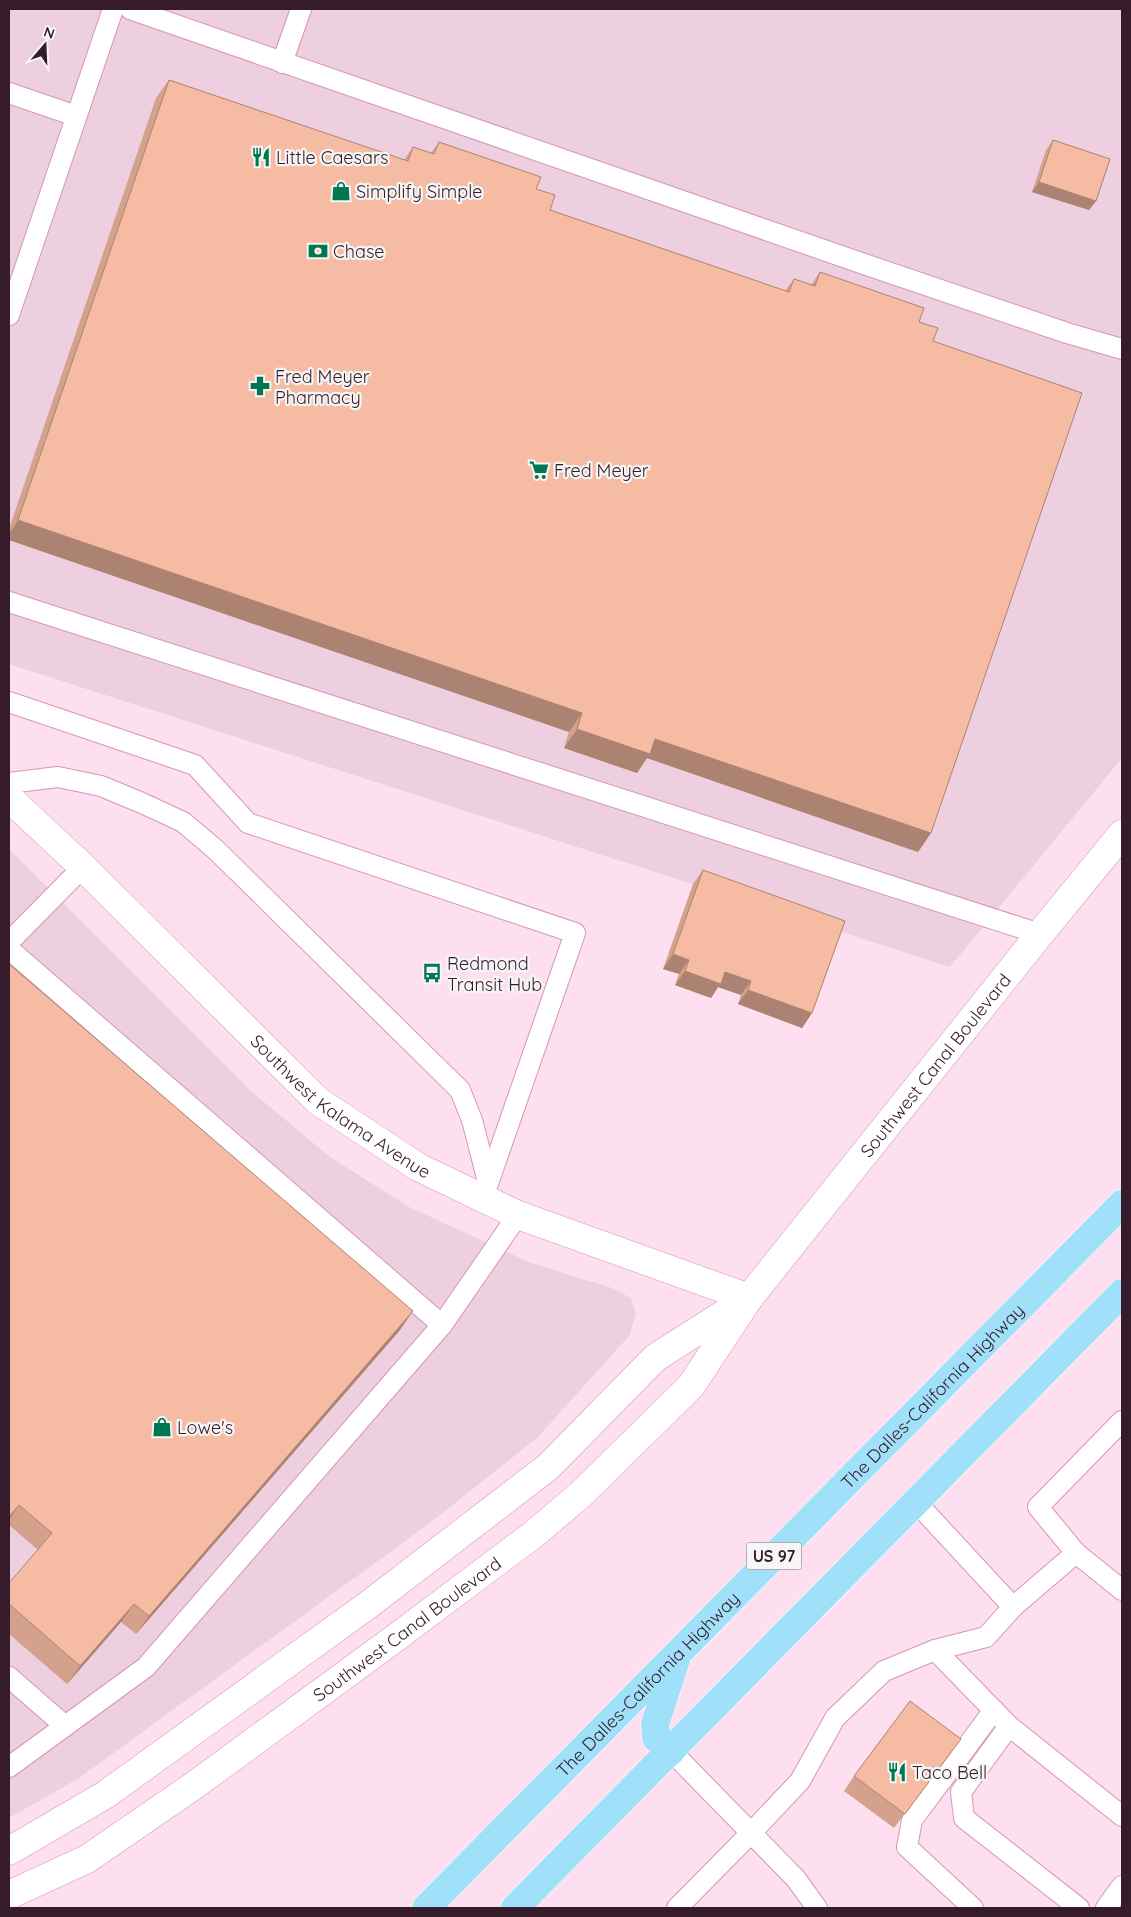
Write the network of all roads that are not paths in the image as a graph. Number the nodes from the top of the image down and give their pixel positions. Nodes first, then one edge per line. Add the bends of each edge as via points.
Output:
1 (113, 9) edge
2 (130, 9) edge
3 (301, 9) edge
4 (282, 62) junction
5 (9, 93) edge
6 (76, 116) junction
7 (9, 315) edge
8 (1122, 349) edge
9 (9, 602) edge
10 (9, 702) edge
11 (9, 782) edge
12 (9, 798) edge
13 (1122, 834) edge
14 (83, 867) junction
15 (1040, 934) junction
16 (9, 942) edge
17 (9, 949) edge
18 (486, 1190) junction
19 (1122, 1204) edge
20 (518, 1215) junction
21 (1122, 1293) edge
22 (749, 1298) junction
23 (442, 1325) junction
24 (1122, 1421) edge
25 (915, 1501) junction
26 (1076, 1553) junction
27 (1122, 1590) edge
28 (1013, 1607) junction
29 (935, 1650) junction
30 (678, 1654) junction
31 (9, 1676) edge
32 (994, 1710) junction
33 (65, 1726) junction
34 (1009, 1726) junction
35 (671, 1752) junction
36 (9, 1767) edge
37 (1122, 1816) edge
38 (751, 1833) junction
39 (9, 1851) edge
40 (1122, 1886) edge
41 (9, 1895) edge
42 (426, 1908) edge
43 (514, 1908) edge
44 (677, 1908) edge
45 (817, 1908) edge
46 (973, 1908) edge
47 (1079, 1908) edge
48 (1106, 1908) edge

1 - 6 lane
2 - 4 lane
3 - 4 lane
4 - 8 lane via 864,264
5 - 6 lane
6 - 7 lane
9 - 15 lane
10 - 18 lane via 194,765 248,823 575,933
11 - 18 lane via 58,778 101,786 183,822 215,849 460,1090 472,1120
12 - 14 main road, Southwest Kalama Avenue
13 - 15 main road, Southwest Canal Boulevard
14 - 16 lane
14 - 18 main road, Southwest Kalama Avenue via 318,1101 418,1167
15 - 22 main road, Southwest Canal Boulevard
17 - 23 lane
18 - 20 main road, Southwest Kalama Avenue
19 - 30 highway, The Dalles-California Highway / US 97
20 - 22 main road, Southwest Kalama Avenue
20 - 23 lane
21 - 25 highway
22 - 39 main road, Southwest Canal Boulevard via 655,1358 548,1467 368,1605 105,1795
22 - 41 main road, Southwest Canal Boulevard via 691,1386 580,1495 534,1534 184,1792 87,1859
23 - 33 lane via 146,1667
24 - 26 lane via 1038,1507
25 - 28 lane
25 - 35 highway
26 - 27 lane
26 - 28 lane
28 - 29 lane via 986,1637
29 - 32 lane
29 - 38 lane via 884,1671 835,1718 800,1781
30 - 35 highway via 655,1724 656,1738
30 - 42 highway, The Dalles-California Highway / US 97
31 - 33 lane
32 - 34 lane
32 - 46 lane via 912,1820 907,1847
33 - 36 lane
34 - 37 lane
34 - 47 lane via 961,1792 964,1818
35 - 38 lane
35 - 43 highway
38 - 44 lane
38 - 45 lane via 796,1879
40 - 48 lane

